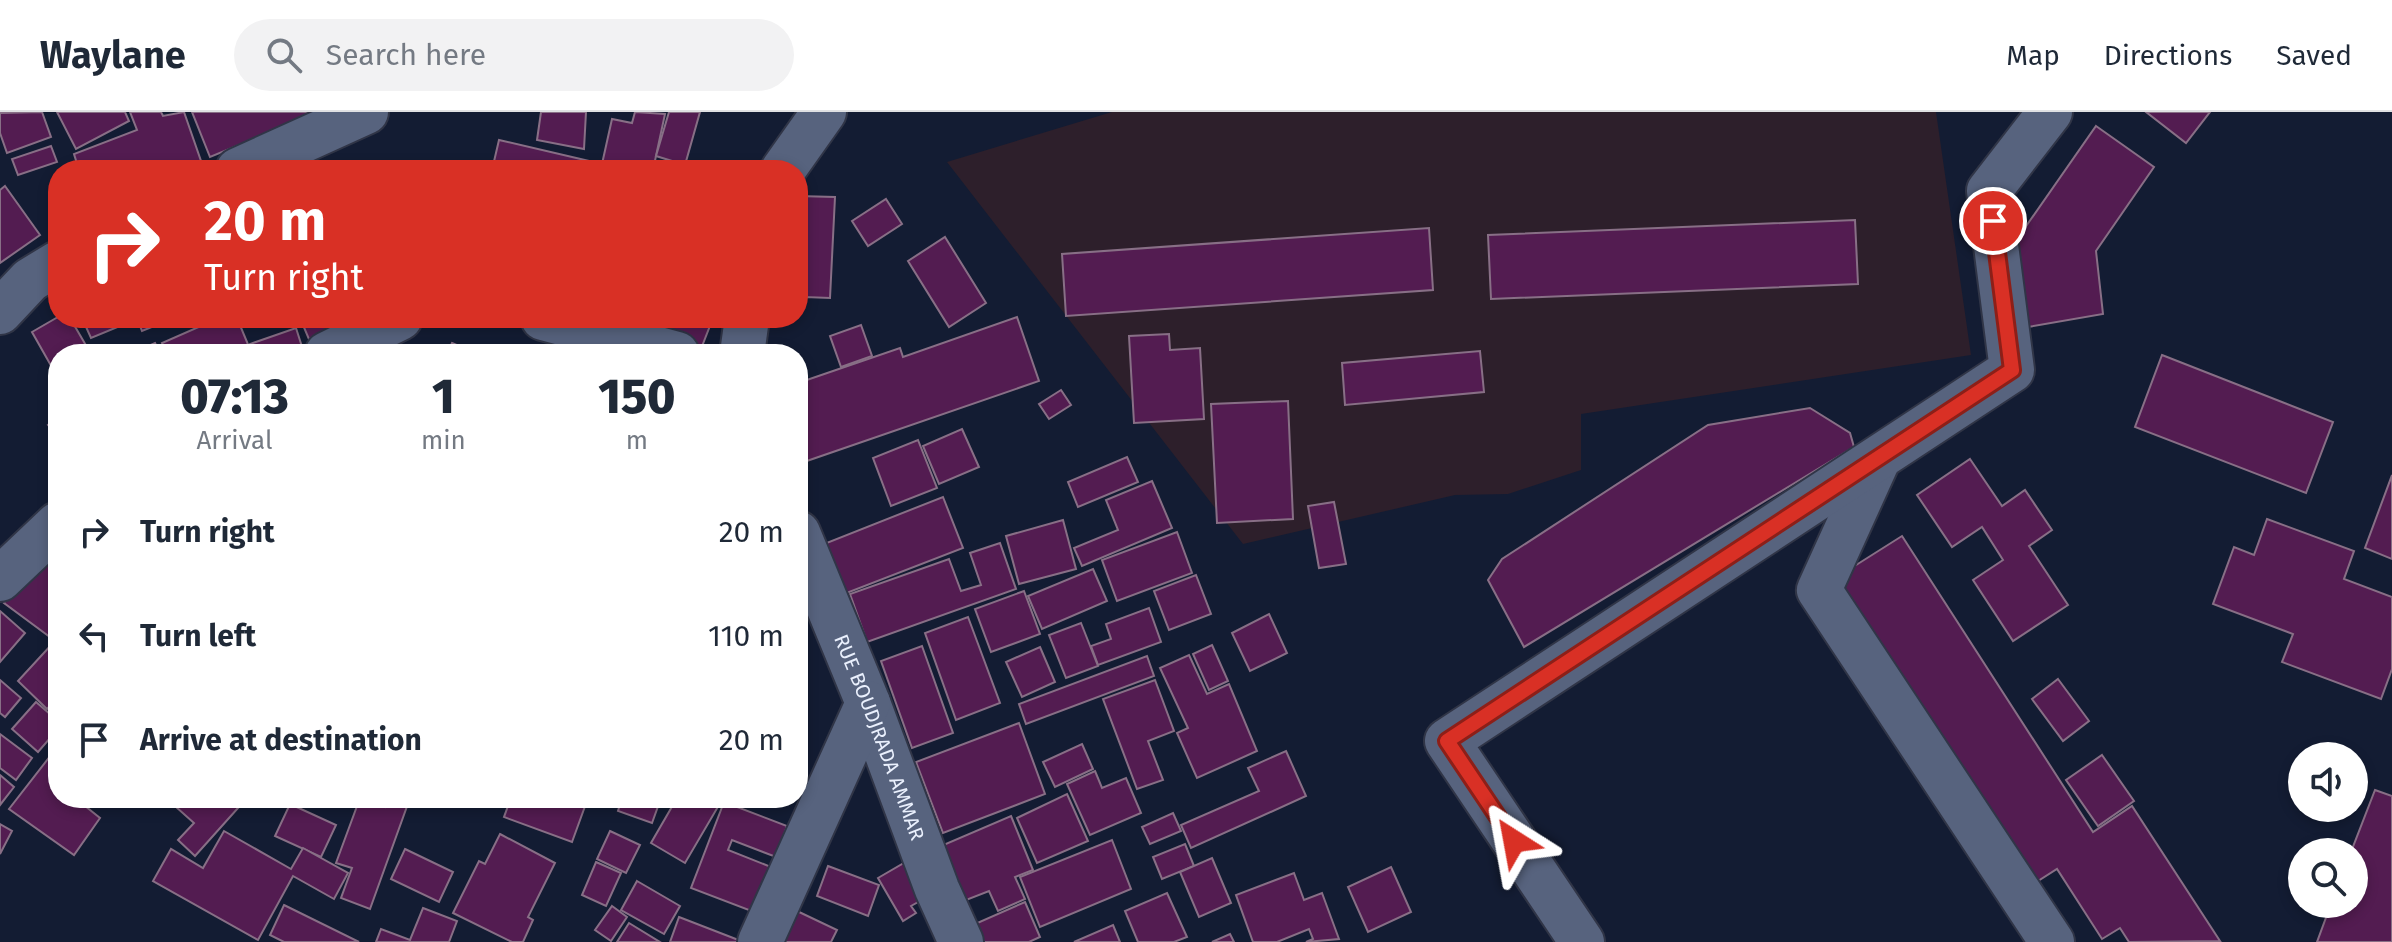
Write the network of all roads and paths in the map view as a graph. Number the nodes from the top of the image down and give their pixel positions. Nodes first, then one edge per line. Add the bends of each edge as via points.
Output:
1 (366, 112) edge
2 (824, 112) edge
3 (2050, 112) edge
4 (260, 160) edge
5 (790, 160) edge
6 (48, 269) edge
7 (0, 312) edge
8 (380, 328) edge
9 (580, 328) edge
10 (347, 344) edge
11 (640, 344) edge
12 (1878, 460) junction
13 (48, 533) edge
14 (808, 557) edge
15 (0, 579) edge
16 (868, 703) junction
17 (760, 942) edge
18 (961, 942) edge
19 (1582, 942) edge
20 (2052, 942) edge

1 - 4 street
2 - 5 street
3 - 12 street via 1989,191 2012,370
6 - 7 street
8 - 10 street
9 - 11 street
12 - 19 street via 1447,741
12 - 20 street via 1819,590
13 - 15 street
14 - 16 street, RUE BOUDJRADA AMMAR
16 - 17 street
16 - 18 street, RUE BOUDJRADA AMMAR

